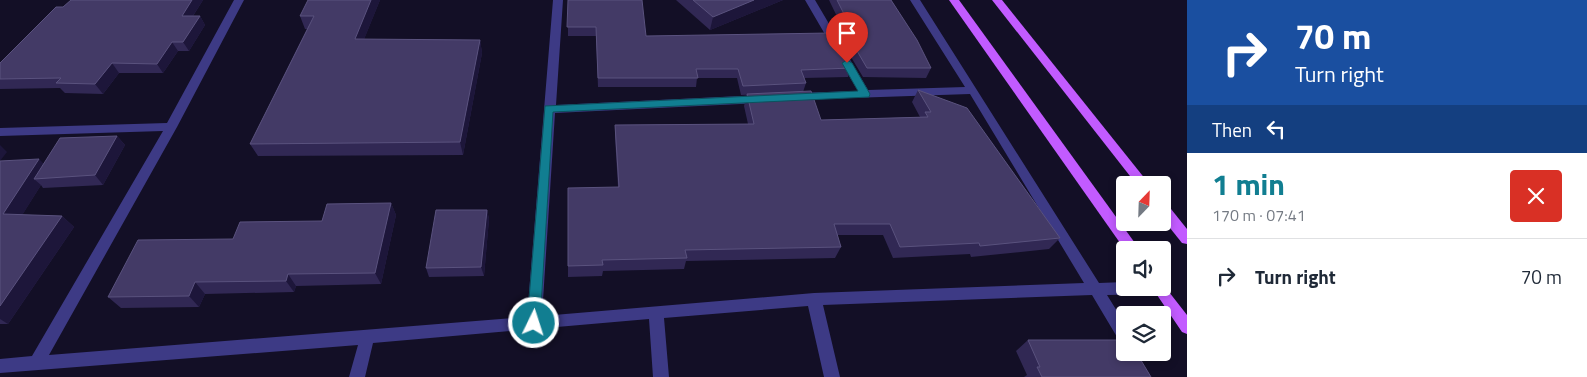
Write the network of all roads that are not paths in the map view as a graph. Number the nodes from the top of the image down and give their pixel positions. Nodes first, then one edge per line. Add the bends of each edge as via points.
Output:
1 (239, 0) edge
2 (558, 0) edge
3 (810, 0) edge
4 (915, 0) edge
5 (954, 0) edge
6 (997, 0) edge
7 (973, 90) junction
8 (865, 94) junction
9 (548, 109) junction
10 (171, 127) junction
11 (0, 132) edge
12 (1137, 176) edge
13 (1171, 219) edge
14 (1187, 239) edge
15 (1127, 241) edge
16 (1097, 288) junction
17 (1116, 288) edge
18 (1166, 296) edge
19 (814, 299) junction
20 (656, 312) junction
21 (1116, 321) edge
22 (534, 323) junction
23 (1187, 327) edge
24 (367, 337) junction
25 (36, 363) junction
26 (0, 366) edge
27 (357, 377) edge
28 (661, 377) edge
29 (832, 377) edge

1 - 10 street
2 - 9 street
3 - 8 street
4 - 7 street
5 - 15 main road
6 - 12 main road
7 - 8 street
7 - 16 street
8 - 9 street
9 - 22 street
10 - 11 street
10 - 25 street
13 - 14 main road
16 - 17 street
16 - 19 street
16 - 21 street
18 - 23 main road
19 - 20 street
19 - 29 street
20 - 22 street
20 - 28 street
22 - 24 street
24 - 25 street
24 - 27 street
25 - 26 street

